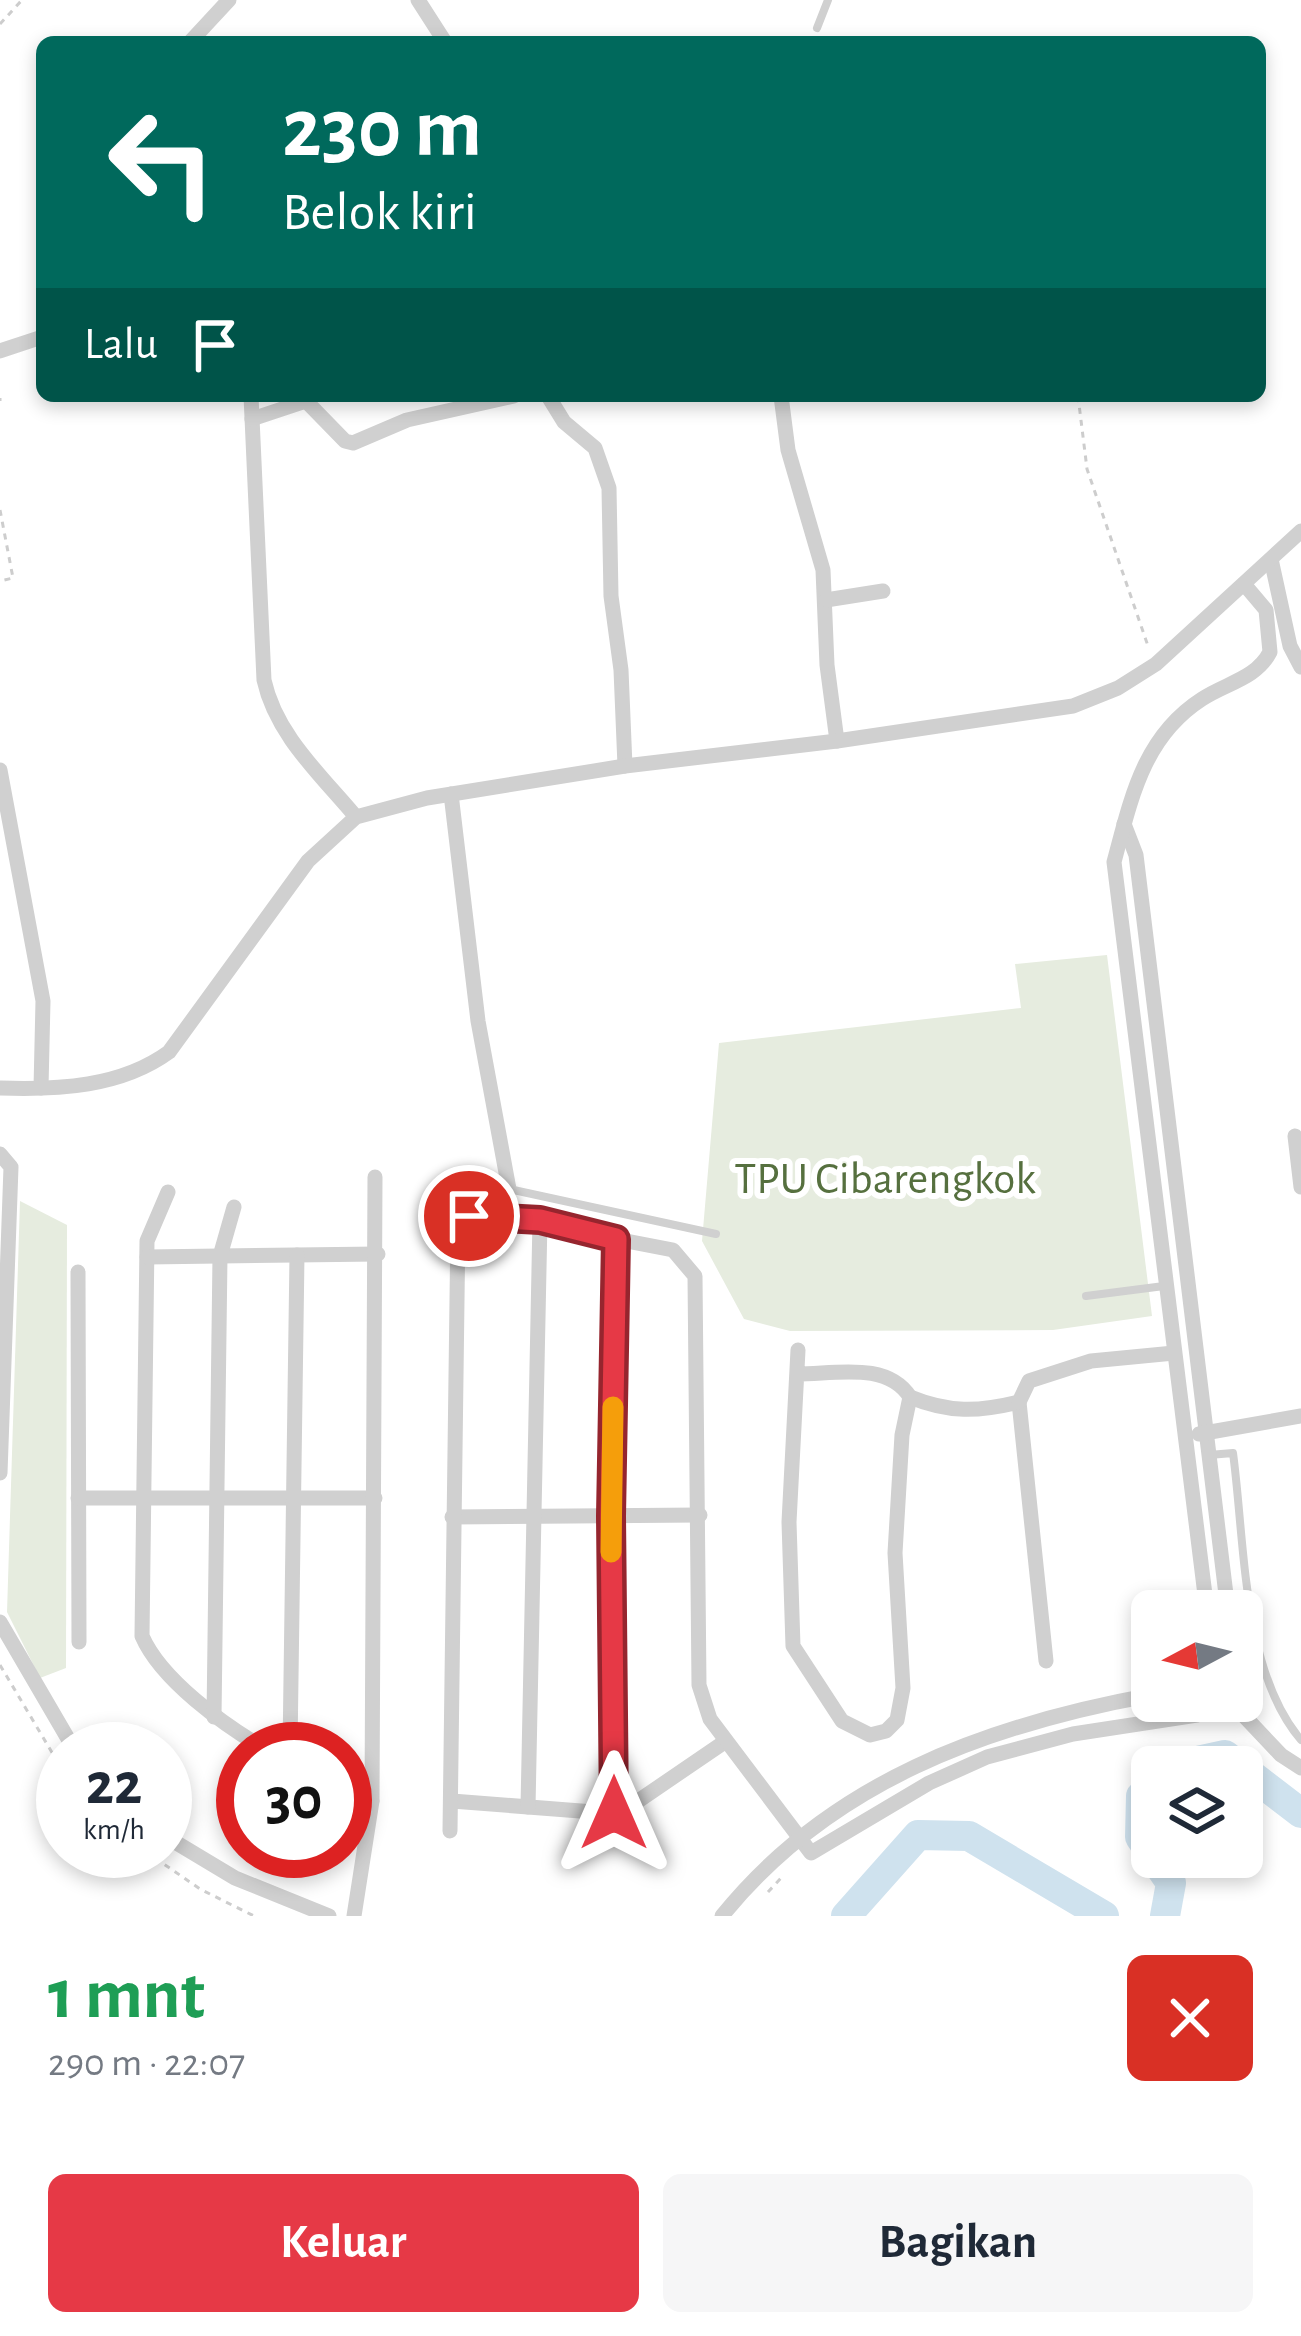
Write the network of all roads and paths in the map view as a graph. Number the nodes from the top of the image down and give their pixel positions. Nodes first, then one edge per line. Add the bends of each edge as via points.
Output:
1 (22, 0) edge
2 (229, 0) edge
3 (418, 0) edge
4 (828, 0) edge
5 (0, 24) edge
6 (817, 28) dead end
7 (196, 36) edge
8 (442, 36) edge
9 (36, 339) edge
10 (0, 351) edge
11 (251, 402) edge
12 (303, 402) edge
13 (307, 402) edge
14 (487, 402) edge
15 (552, 402) edge
16 (783, 402) edge
17 (1079, 402) edge
18 (252, 419) junction
19 (0, 510) edge
20 (1301, 531) edge
21 (1271, 559) junction
22 (0, 581) edge
23 (1244, 584) junction
24 (884, 591) dead end
25 (826, 600) junction
26 (1156, 664) junction
27 (1301, 668) edge
28 (837, 741) junction
29 (625, 766) junction
30 (0, 770) edge
31 (451, 794) junction
32 (356, 817) junction
33 (1124, 824) junction
34 (0, 1088) edge
35 (41, 1088) junction
36 (1295, 1136) dead end
37 (0, 1154) edge
38 (375, 1177) dead end
39 (1301, 1187) edge
40 (509, 1189) joint
41 (168, 1192) dead end
42 (234, 1207) dead end
43 (540, 1220) junction
44 (716, 1234) dead end
45 (616, 1239) junction
46 (1183, 1247) junction
47 (1162, 1250) junction
48 (378, 1253) junction
49 (298, 1255) junction
50 (220, 1256) junction
51 (147, 1257) junction
52 (78, 1272) dead end
53 (1166, 1286) junction
54 (1086, 1296) dead end
55 (797, 1350) dead end
56 (1174, 1353) junction
57 (797, 1374) junction
58 (910, 1397) junction
59 (1019, 1402) junction
60 (1301, 1416) edge
61 (1204, 1433) junction
62 (1184, 1436) junction
63 (1207, 1456) junction
64 (0, 1473) edge
65 (78, 1498) junction
66 (144, 1498) junction
67 (217, 1498) junction
68 (296, 1498) junction
69 (375, 1498) junction
70 (532, 1515) junction
71 (700, 1515) junction
72 (611, 1516) junction
73 (452, 1517) junction
74 (1204, 1590) edge
75 (1225, 1590) edge
76 (0, 1622) edge
77 (79, 1642) dead end
78 (1046, 1661) dead end
79 (0, 1665) edge
80 (1131, 1700) edge
81 (1066, 1711) junction
82 (214, 1717) junction
83 (58, 1722) edge
84 (222, 1722) edge
85 (291, 1722) edge
86 (1151, 1722) edge
87 (1250, 1722) edge
88 (36, 1726) edge
89 (1073, 1734) junction
90 (1301, 1740) edge
91 (726, 1742) junction
92 (1301, 1768) edge
93 (372, 1801) edge
94 (452, 1801) junction
95 (528, 1807) junction
96 (614, 1813) junction
97 (450, 1831) dead end
98 (799, 1837) junction
99 (192, 1852) edge
100 (787, 1872) dead end
101 (184, 1878) edge
102 (360, 1878) edge
103 (761, 1899) dead end
104 (254, 1916) edge
105 (329, 1916) edge
106 (354, 1916) edge
107 (722, 1916) edge

1 - 5 path
2 - 7 street
3 - 8 street
4 - 6 lane
9 - 10 street
11 - 18 street
12 - 18 street
13 - 14 street via 353,443 406,420
15 - 29 street via 595,448 609,488
16 - 25 street
17 - 26 path via 1087,469
18 - 32 street via 269,702
19 - 22 path via 13,578
20 - 21 street
21 - 23 street
21 - 27 street
23 - 26 street
23 - 33 street via 1266,610 1270,652 1254,672 1173,722 1149,752
24 - 25 street
25 - 28 street
26 - 28 street via 1073,706
28 - 29 street
29 - 31 street
30 - 35 street via 43,1001
31 - 32 street
31 - 40 street via 478,1022
32 - 35 street via 308,861 169,1052 111,1079
33 - 46 street via 1136,855
33 - 47 street via 1114,862
34 - 35 street
36 - 39 street
37 - 64 street via 11,1167
38 - 48 street
40 - 44 lane
41 - 51 street via 150,1228
42 - 50 street
43 - 45 street
43 - 70 street
43 - 73 street via 469,1216 458,1225
45 - 71 street via 673,1250 694,1276
45 - 72 street
46 - 47 street
46 - 61 street
47 - 53 street
48 - 49 street
48 - 69 street
49 - 50 street
49 - 68 street
50 - 51 street
50 - 67 street
51 - 66 street
52 - 65 street
53 - 54 lane
53 - 56 street
55 - 57 street
56 - 59 street via 1058,1369 1029,1381
56 - 62 street
57 - 58 street via 878,1373 900,1381
57 - 58 street via 793,1646 842,1721 870,1735 897,1720 903,1688 896,1553
58 - 59 street via 944,1411
59 - 78 street
60 - 61 street
61 - 62 street
61 - 63 street
62 - 74 street
63 - 75 street
63 - 90 lane via 1233,1453 1264,1670 1280,1716
65 - 66 street
65 - 77 street
66 - 67 street
66 - 82 street via 142,1636
67 - 68 street
67 - 82 street
68 - 69 street
68 - 85 street
69 - 93 street
70 - 72 street
70 - 73 street
70 - 95 street
71 - 72 street
71 - 91 street via 696,1660 703,1703
72 - 96 street
73 - 94 street
76 - 83 street
79 - 88 path
80 - 81 street
81 - 89 street
81 - 98 street via 918,1762
82 - 84 street
86 - 89 street
87 - 92 street
89 - 98 street via 960,1768 811,1853
91 - 96 street via 630,1810
91 - 98 street
94 - 95 street
94 - 97 street
95 - 96 street
98 - 107 street
99 - 105 street
100 - 103 path
101 - 104 path
102 - 106 street

